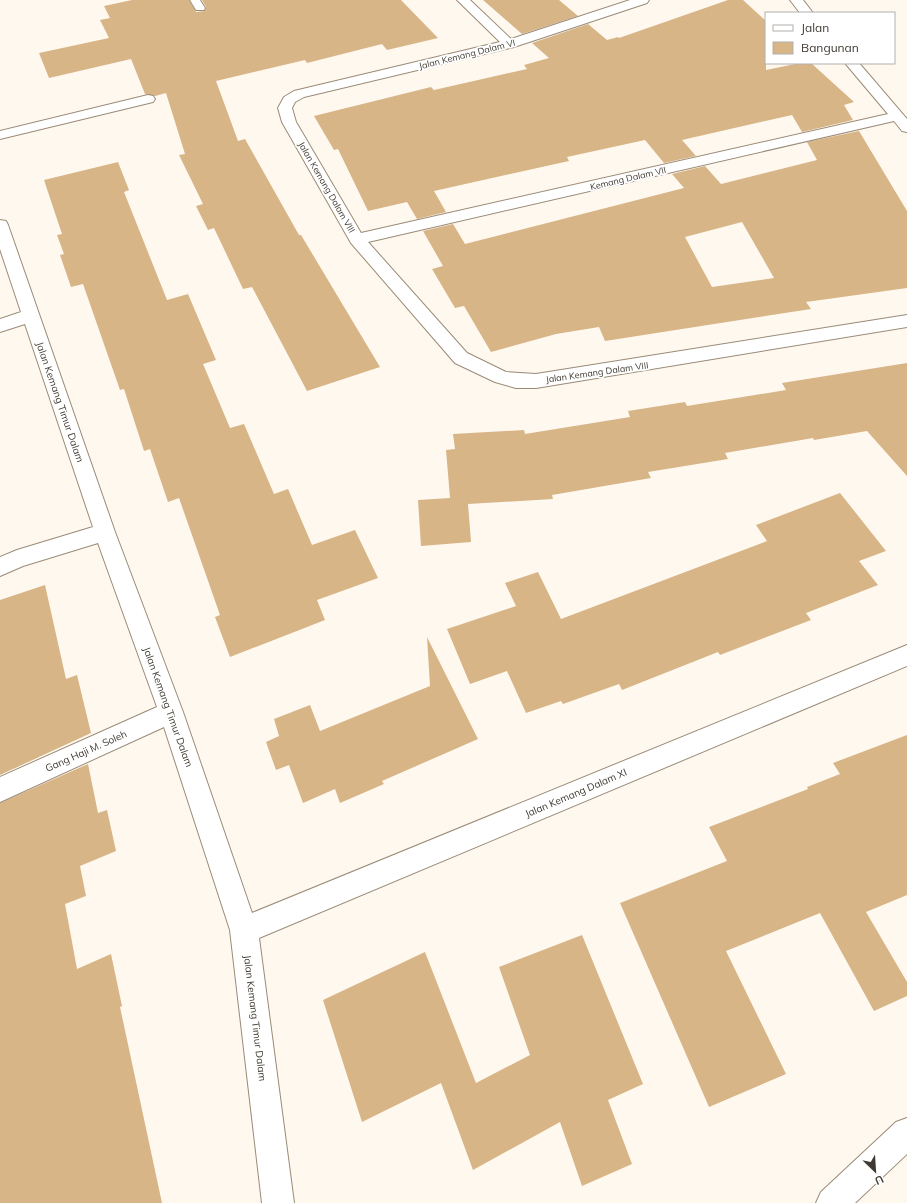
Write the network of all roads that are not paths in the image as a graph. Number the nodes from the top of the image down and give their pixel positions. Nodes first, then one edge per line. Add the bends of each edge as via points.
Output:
1 (463, 0) edge
2 (643, 0) edge
3 (796, 0) edge
4 (806, 12) edge
5 (509, 44) junction
6 (853, 64) edge
7 (148, 100) dead end
8 (289, 100) joint
9 (898, 116) junction
10 (907, 128) edge
11 (0, 135) edge
12 (0, 225) edge
13 (357, 239) junction
14 (31, 315) junction
15 (907, 321) edge
16 (0, 326) edge
17 (105, 532) junction
18 (0, 567) edge
19 (907, 655) edge
20 (171, 712) junction
21 (0, 790) edge
22 (244, 930) junction
23 (907, 1133) edge
24 (278, 1203) edge
25 (832, 1203) edge

1 - 5 street
2 - 5 street, Jalan Kemang Dalam VI
3 - 4 street
5 - 8 street, Jalan Kemang Dalam VI via 299,94
6 - 9 street
7 - 11 street
8 - 13 street, Jalan Kemang Dalam VIII via 285,108 289,122
9 - 10 street
9 - 13 street, Kemang Dalam VII
12 - 14 street, Jalan Kemang Timur Dalam
13 - 15 street, Jalan Kemang Dalam VIII via 462,358 479,368 517,381 570,378
14 - 16 street
14 - 17 street, Jalan Kemang Timur Dalam
17 - 18 street via 17,559
17 - 20 street, Jalan Kemang Timur Dalam
19 - 22 street, Jalan Kemang Dalam XI
20 - 21 street, Gang Haji M. Soleh
20 - 22 street, Jalan Kemang Timur Dalam
22 - 24 street, Jalan Kemang Timur Dalam
23 - 25 street

